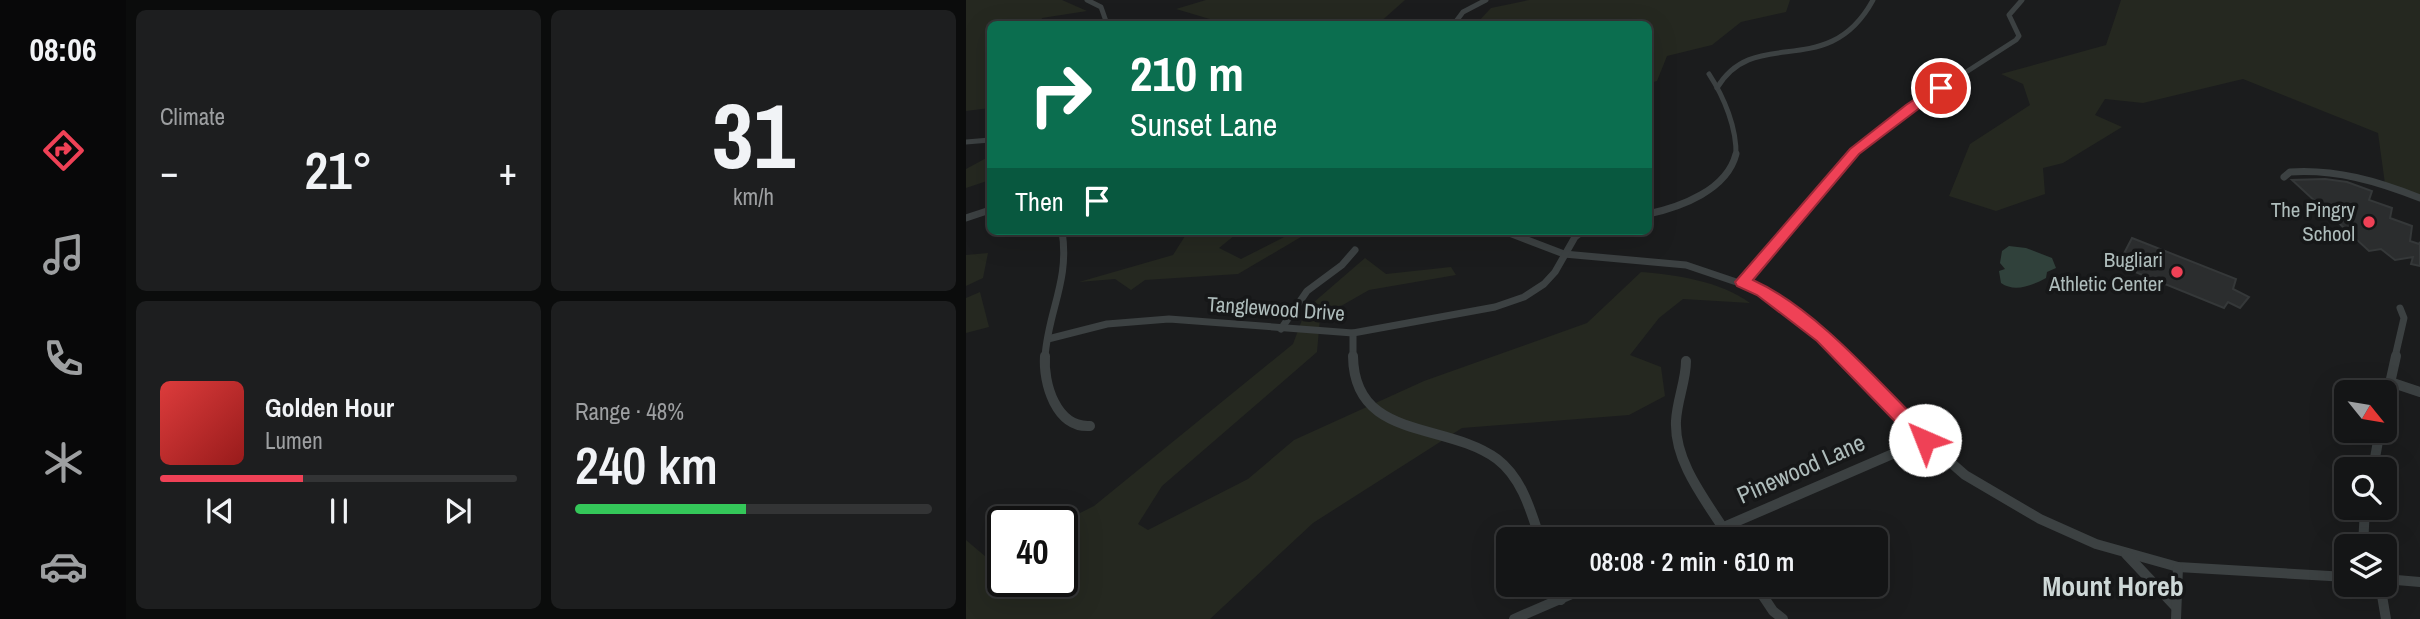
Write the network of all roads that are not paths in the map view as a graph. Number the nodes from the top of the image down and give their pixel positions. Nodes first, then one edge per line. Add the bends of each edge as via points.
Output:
1 (1087, 0) edge
2 (1486, 0) edge
3 (1872, 0) edge
4 (2022, 0) edge
5 (1106, 21) edge
6 (1456, 21) edge
7 (1709, 74) dead end
8 (1717, 88) junction
9 (987, 140) edge
10 (966, 142) edge
11 (2284, 177) dead end
12 (2420, 198) edge
13 (987, 211) edge
14 (1652, 213) edge
15 (966, 218) edge
16 (1063, 235) edge
17 (1514, 235) edge
18 (1580, 235) edge
19 (1355, 250) dead end
20 (1563, 254) junction
21 (1743, 282) junction
22 (2400, 308) dead end
23 (1281, 329) junction
24 (1353, 333) junction
25 (1048, 339) junction
26 (1686, 361) dead end
27 (2390, 380) edge
28 (2398, 385) edge
29 (2420, 392) edge
30 (1090, 426) dead end
31 (1925, 440) junction
32 (1535, 527) edge
33 (1723, 527) joint
34 (2123, 552) junction
35 (2178, 567) junction
36 (2334, 576) edge
37 (2397, 580) edge
38 (2420, 582) edge
39 (1560, 597) edge
40 (1567, 597) edge
41 (1764, 597) edge
42 (2384, 597) edge
43 (1561, 600) junction
44 (2175, 606) junction
45 (1514, 619) edge
46 (1783, 619) edge
47 (2176, 619) edge
48 (2386, 619) edge

1 - 5 street via 1101,7
2 - 6 street
3 - 8 street via 1862,20 1826,45 1751,58 1723,75
4 - 21 street via 2009,15 2019,36 2016,40 1910,108 1854,152
7 - 8 street
8 - 14 street via 1733,137 1735,160 1711,187 1689,202
9 - 10 street
11 - 12 street via 2290,172 2328,171 2376,181
13 - 15 street
16 - 25 street via 1063,281
17 - 20 street
18 - 20 street, Tanglewood Drive
19 - 23 street via 1307,291
20 - 21 street via 1686,265
20 - 24 street, Tanglewood Drive via 1549,278 1524,297 1495,307
21 - 31 street via 1763,291 1823,336
22 - 27 street via 2404,318
23 - 24 street, Tanglewood Drive
23 - 25 street, Tanglewood Drive via 1133,320
24 - 32 street via 1352,371 1362,396 1377,412 1405,427 1461,441 1497,459 1515,477
25 - 30 street via 1043,379 1052,402 1068,420
26 - 33 street via 1677,440
28 - 29 street
31 - 33 street, Pinewood Lane
31 - 34 street via 2002,499
34 - 35 street
34 - 44 street
35 - 36 street
35 - 44 street
37 - 38 street
39 - 43 street
40 - 43 street
41 - 46 street
42 - 48 street
43 - 45 street
44 - 47 street

